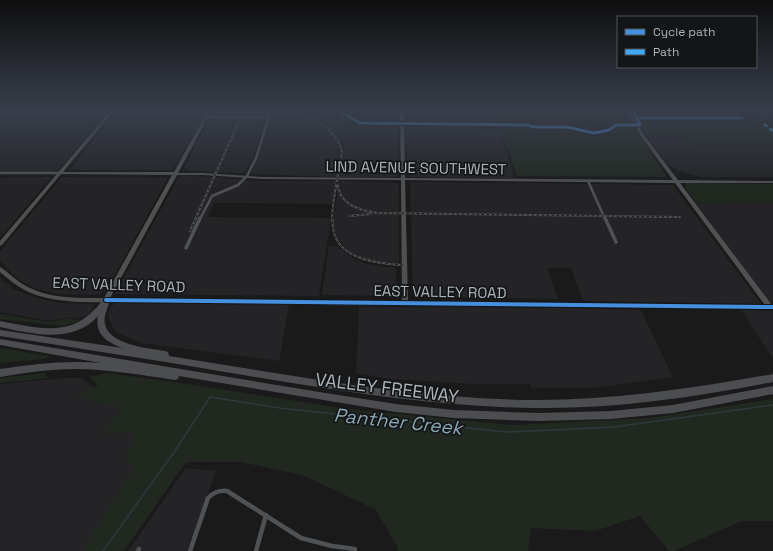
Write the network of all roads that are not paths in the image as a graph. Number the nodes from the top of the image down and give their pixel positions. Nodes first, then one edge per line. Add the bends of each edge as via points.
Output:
1 (91, 136) edge
2 (196, 136) edge
3 (263, 136) edge
4 (402, 136) edge
5 (643, 136) edge
6 (0, 173) edge
7 (60, 173) junction
8 (175, 174) junction
9 (245, 178) junction
10 (403, 179) junction
11 (588, 181) junction
12 (676, 182) junction
13 (773, 182) edge
14 (616, 242) dead end
15 (0, 244) edge
16 (186, 248) dead end
17 (0, 269) edge
18 (106, 300) junction
19 (405, 304) junction
20 (772, 307) edge
21 (0, 324) edge
22 (0, 333) edge
23 (0, 341) edge
24 (244, 371) junction
25 (0, 373) edge
26 (773, 378) edge
27 (214, 379) junction
28 (773, 390) edge
29 (679, 407) junction
30 (266, 515) junction
31 (355, 549) dead end
32 (190, 551) edge
33 (256, 551) edge

1 - 7 main road
2 - 8 main road
3 - 9 street
4 - 10 main road
5 - 12 main road
6 - 7 street
7 - 8 main road, LIND AVENUE SOUTHWEST
7 - 15 main road
8 - 9 main road, LIND AVENUE SOUTHWEST
8 - 18 main road
9 - 10 main road, LIND AVENUE SOUTHWEST
9 - 16 street via 211,197
10 - 11 main road, LIND AVENUE SOUTHWEST
10 - 19 main road
11 - 12 main road, LIND AVENUE SOUTHWEST
11 - 14 street
12 - 13 main road, LIND AVENUE SOUTHWEST
12 - 20 main road
17 - 18 main road, EAST VALLEY ROAD via 16,284 36,294 64,299
18 - 19 main road, EAST VALLEY ROAD
18 - 21 highway via 89,320 77,328 61,333
18 - 24 highway via 101,327 107,337 114,342
19 - 20 main road, EAST VALLEY ROAD
22 - 24 highway, VALLEY FREEWAY
23 - 27 highway, VALLEY FREEWAY
23 - 29 highway via 414,407 536,414
24 - 26 highway, VALLEY FREEWAY via 400,396 484,403 538,404 648,399
25 - 27 highway via 74,365 202,380
27 - 29 highway, VALLEY FREEWAY via 390,407 461,414 574,416 645,412
28 - 29 highway, VALLEY FREEWAY
30 - 31 street via 301,538 320,544
30 - 32 street via 227,491 217,491 208,498
30 - 33 street

